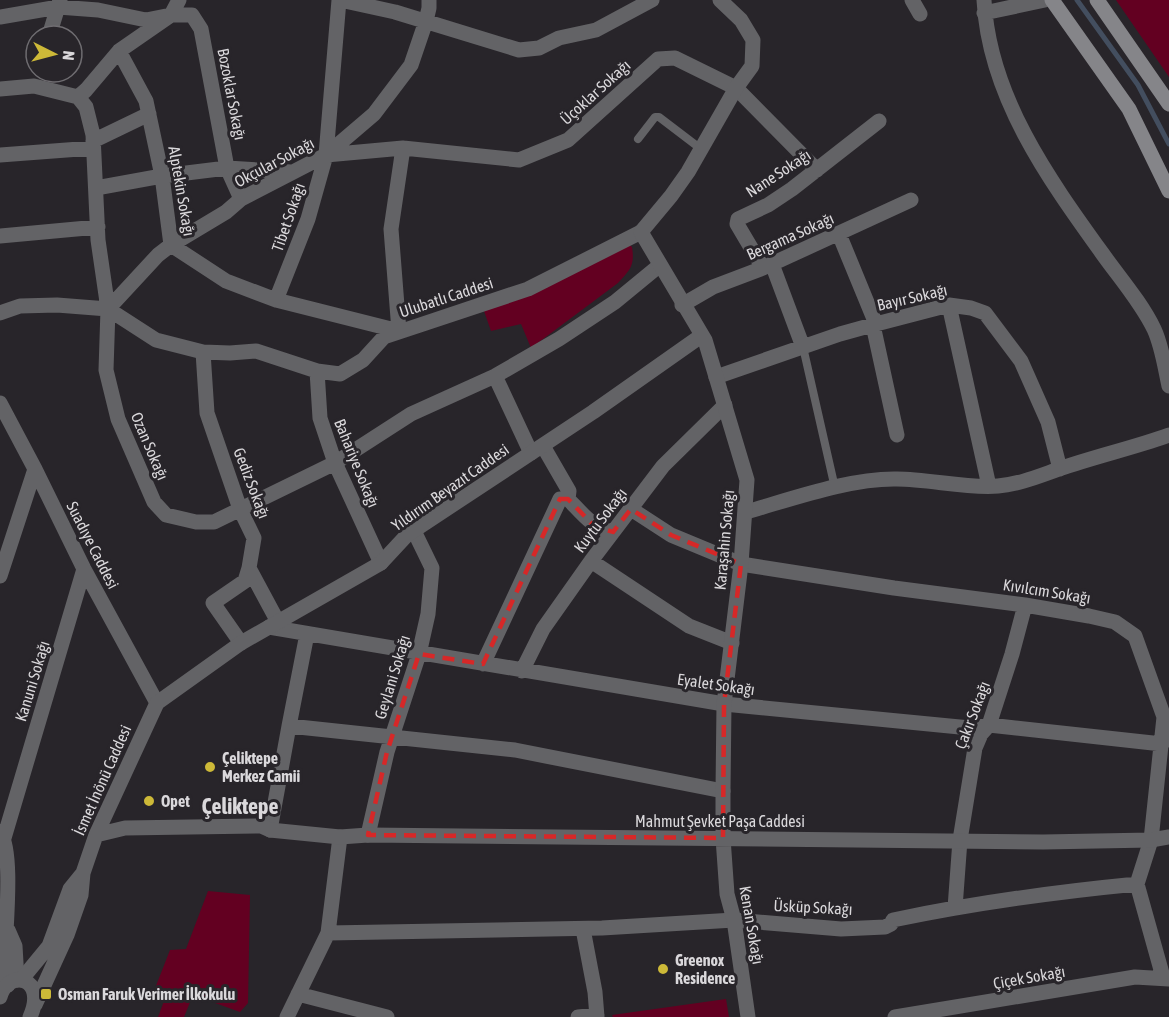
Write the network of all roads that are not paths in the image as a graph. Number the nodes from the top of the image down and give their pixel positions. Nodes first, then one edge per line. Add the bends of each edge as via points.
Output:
1 (179, 0) edge
2 (339, 0) edge
3 (429, 0) edge
4 (652, 0) edge
5 (720, 0) edge
6 (912, 0) edge
7 (1044, 0) edge
8 (1052, 0) edge
9 (1097, 0) edge
10 (59, 4) edge
11 (984, 6) edge
12 (920, 14) dead end
13 (171, 15) junction
14 (0, 17) edge
15 (426, 21) junction
16 (53, 24) edge
17 (119, 51) junction
18 (24, 84) edge
19 (39, 84) edge
20 (0, 88) edge
21 (736, 88) junction
22 (78, 96) junction
23 (1169, 104) edge
24 (149, 114) junction
25 (879, 121) dead end
26 (638, 140) dead end
27 (93, 145) junction
28 (403, 148) junction
29 (701, 149) junction
30 (0, 155) edge
31 (326, 155) junction
32 (227, 168) junction
33 (817, 170) junction
34 (291, 172) junction
35 (162, 176) junction
36 (96, 188) junction
37 (1169, 191) edge
38 (241, 199) junction
39 (911, 200) dead end
40 (98, 227) junction
41 (641, 232) junction
42 (839, 234) junction
43 (0, 236) edge
44 (171, 245) junction
45 (660, 265) junction
46 (767, 266) junction
47 (276, 300) junction
48 (682, 304) junction
49 (949, 305) junction
50 (108, 309) junction
51 (0, 313) edge
52 (874, 324) junction
53 (399, 331) junction
54 (701, 336) junction
55 (802, 347) junction
56 (203, 352) junction
57 (317, 371) junction
58 (495, 376) junction
59 (716, 377) junction
60 (1169, 386) edge
61 (724, 405) junction
62 (2, 413) edge
63 (897, 435) dead end
64 (1169, 435) edge
65 (537, 449) junction
66 (335, 463) junction
67 (35, 469) junction
68 (1060, 469) junction
69 (989, 486) junction
70 (835, 488) junction
71 (568, 499) junction
72 (240, 509) junction
73 (631, 509) junction
74 (746, 512) junction
75 (414, 531) junction
76 (613, 532) junction
77 (591, 561) junction
78 (381, 563) junction
79 (741, 564) junction
80 (249, 568) junction
81 (84, 569) junction
82 (0, 576) edge
83 (1025, 605) junction
84 (273, 625) junction
85 (307, 633) junction
86 (241, 643) junction
87 (732, 643) junction
88 (419, 654) junction
89 (483, 664) junction
90 (522, 671) junction
91 (157, 703) junction
92 (724, 704) junction
93 (989, 725) junction
94 (289, 726) junction
95 (392, 737) junction
96 (1162, 744) junction
97 (723, 791) junction
98 (270, 830) junction
99 (2, 835) edge
100 (96, 835) junction
101 (368, 835) junction
102 (340, 837) junction
103 (1169, 837) edge
104 (723, 838) junction
105 (960, 840) junction
106 (1151, 840) junction
107 (83, 873) junction
108 (1137, 884) junction
109 (955, 908) junction
110 (734, 920) junction
111 (583, 929) junction
112 (328, 933) junction
113 (1166, 978) edge
114 (8, 988) edge
115 (298, 994) junction
116 (33, 1011) edge
117 (597, 1016) edge
118 (287, 1017) edge
119 (387, 1017) edge
120 (578, 1017) edge
121 (748, 1017) edge
122 (895, 1017) edge

1 - 13 street
2 - 15 street
2 - 31 street, Tibet Sokağı
3 - 15 street, Okçular Sokağı
4 - 15 street via 596,30 559,38 540,48 519,50
5 - 21 street, Ulubatlı Caddesi via 741,20 753,40 752,66
6 - 12 street
7 - 11 street
8 - 37 main road via 1129,109
9 - 23 main road
10 - 13 street via 146,20
10 - 14 street
10 - 16 street
11 - 60 street via 989,48 1022,133 1146,314 1155,330
13 - 17 street
13 - 32 street, Bozoklar Sokağı via 192,15 201,29
15 - 31 street, Okçular Sokağı via 411,65 375,114
17 - 22 street
17 - 24 street, Alptekin Sokağı
18 - 20 street
19 - 22 street
21 - 28 street, Üçoklar Sokağı via 675,58 658,59 568,140 519,160
21 - 29 street, Ulubatlı Caddesi
21 - 33 street, Üçoklar Sokağı
22 - 27 street via 91,123
24 - 27 street
24 - 35 street, Alptekin Sokağı
25 - 33 street, Nane Sokağı
26 - 29 lane via 659,117
27 - 30 street
27 - 36 street
28 - 31 street, Üçoklar Sokağı
28 - 53 street via 391,229
29 - 41 street, Ulubatlı Caddesi via 671,196
31 - 34 street, Okçular Sokağı
31 - 47 street, Tibet Sokağı via 308,219
32 - 34 street
32 - 35 street
32 - 38 street, Bozoklar Sokağı
33 - 46 street, Nane Sokağı via 768,205 738,219 737,224
34 - 38 street, Okçular Sokağı
35 - 36 street
35 - 44 street, Alptekin Sokağı
36 - 40 street
38 - 44 street, Okçular Sokağı
39 - 42 street, Bergama Sokağı
40 - 43 street
40 - 50 street
41 - 45 street, Karaşahin Sokağı
41 - 53 street, Ulubatlı Caddesi via 528,289
42 - 46 street, Bergama Sokağı
42 - 52 street
44 - 47 street, Alptekin Sokağı via 226,281
44 - 50 street, Okçular Sokağı
45 - 48 street, Karaşahin Sokağı
45 - 58 street, Ozan Sokağı via 615,302
46 - 48 street, Bergama Sokağı
46 - 55 street
47 - 53 street, Alptekin Sokağı
48 - 54 street, Karaşahin Sokağı
49 - 52 street, Bayır Sokağı
49 - 68 street, Bayır Sokağı via 985,314 1021,361 1048,422
49 - 69 street
50 - 51 street, Ulubatlı Caddesi via 20,306
50 - 56 street, Ulubatlı Caddesi via 156,340
50 - 72 street, Ozan Sokağı via 106,370 118,418 154,502 166,515 196,522 214,522
52 - 55 street, Bayır Sokağı
52 - 63 street
53 - 57 street, Ulubatlı Caddesi via 384,337 363,360 340,374
54 - 59 street, Karaşahin Sokağı
54 - 65 street, Yıldırım Beyazıt Caddesi
55 - 59 street, Bayır Sokağı
55 - 70 lane
56 - 57 street, Ulubatlı Caddesi via 256,351
56 - 72 street, Gediz Sokağı via 207,413
57 - 66 street, Bahariye Sokağı via 320,418
58 - 65 street
58 - 66 street, Ozan Sokağı via 411,414
59 - 61 street, Karaşahin Sokağı
61 - 73 street, Kuytu Sokağı via 663,466
61 - 74 street, Karaşahin Sokağı via 747,480
62 - 67 street, Suadıye Caddesi
64 - 68 street
65 - 71 street via 569,491
65 - 75 street, Yıldırım Beyazıt Caddesi
66 - 72 street, Ozan Sokağı
66 - 78 street, Bahariye Sokağı
67 - 81 street, Suadıye Caddesi
67 - 82 street
68 - 69 street via 1031,481
69 - 70 street via 898,479
70 - 74 street
71 - 76 street via 593,525
71 - 89 street via 560,500
72 - 80 street, Gediz Sokağı via 254,538
73 - 76 street, Kuytu Sokağı
73 - 79 street, Kıvılcım Sokağı via 671,535
74 - 79 street, Karaşahin Sokağı
75 - 78 street, Yıldırım Beyazıt Caddesi
75 - 88 street, Geylani Sokağı via 432,568
76 - 77 street, Kuytu Sokağı
77 - 87 street via 689,626
77 - 90 street, Kuytu Sokağı via 543,629
78 - 84 street, Yıldırım Beyazıt Caddesi
79 - 83 street, Kıvılcım Sokağı
79 - 87 street, Karaşahin Sokağı
80 - 84 street
80 - 86 street via 245,581 213,603
81 - 91 street, Suadıye Caddesi
81 - 99 street, Kanuni Sokağı
83 - 93 street, Çakır Sokağı
83 - 96 street, Kıvılcım Sokağı via 1115,622 1135,636 1164,717
84 - 85 street, Eyalet Sokağı
84 - 86 street, Yıldırım Beyazıt Caddesi
85 - 88 street, Eyalet Sokağı
85 - 94 street
86 - 91 street, Yıldırım Beyazıt Caddesi
87 - 92 street, Karaşahin Sokağı
88 - 89 street, Eyalet Sokağı
88 - 95 street, Geylani Sokağı
89 - 90 street, Eyalet Sokağı
90 - 92 street, Eyalet Sokağı
91 - 100 street, İsmet İnönü Caddesi
92 - 93 street, Eyalet Sokağı via 970,728
92 - 97 street, Karaşahin Sokağı
93 - 96 street, Eyalet Sokağı
93 - 105 street, Çakır Sokağı via 975,748
94 - 95 street
94 - 98 street
95 - 97 street via 515,750
95 - 101 street, Geylani Sokağı
96 - 106 street, Kıvılcım Sokağı
97 - 104 street, Karaşahin Sokağı
98 - 100 street, Mahmut Şevket Paşa Caddesi via 261,826 125,828
98 - 102 street, Mahmut Şevket Paşa Caddesi
99 - 114 street via 7,878 6,924 15,946
100 - 107 street, İsmet İnönü Caddesi
101 - 102 street, Mahmut Şevket Paşa Caddesi
101 - 104 street, Mahmut Şevket Paşa Caddesi
102 - 112 street
103 - 106 street, Mahmut Şevket Paşa Caddesi
104 - 105 street, Mahmut Şevket Paşa Caddesi
104 - 110 street, Kenan Sokağı via 727,894
105 - 106 street, Mahmut Şevket Paşa Caddesi
105 - 109 street, Çakır Sokağı
106 - 108 street
107 - 114 street, İsmet İnönü Caddesi via 70,889 49,946
107 - 116 street, İsmet İnönü Caddesi via 81,895 67,935
108 - 109 street, Üsküp Sokağı
108 - 113 street
109 - 110 street, Üsküp Sokağı via 893,920 885,927 841,929
110 - 111 street, Üsküp Sokağı
110 - 121 street, Kenan Sokağı
111 - 112 street, Üsküp Sokağı
111 - 117 street
112 - 115 street
113 - 122 street, Çiçek Sokağı via 1135,976
114 - 116 street, İsmet İnönü Caddesi via 29,984 34,990
115 - 118 street
115 - 119 street
117 - 120 street

